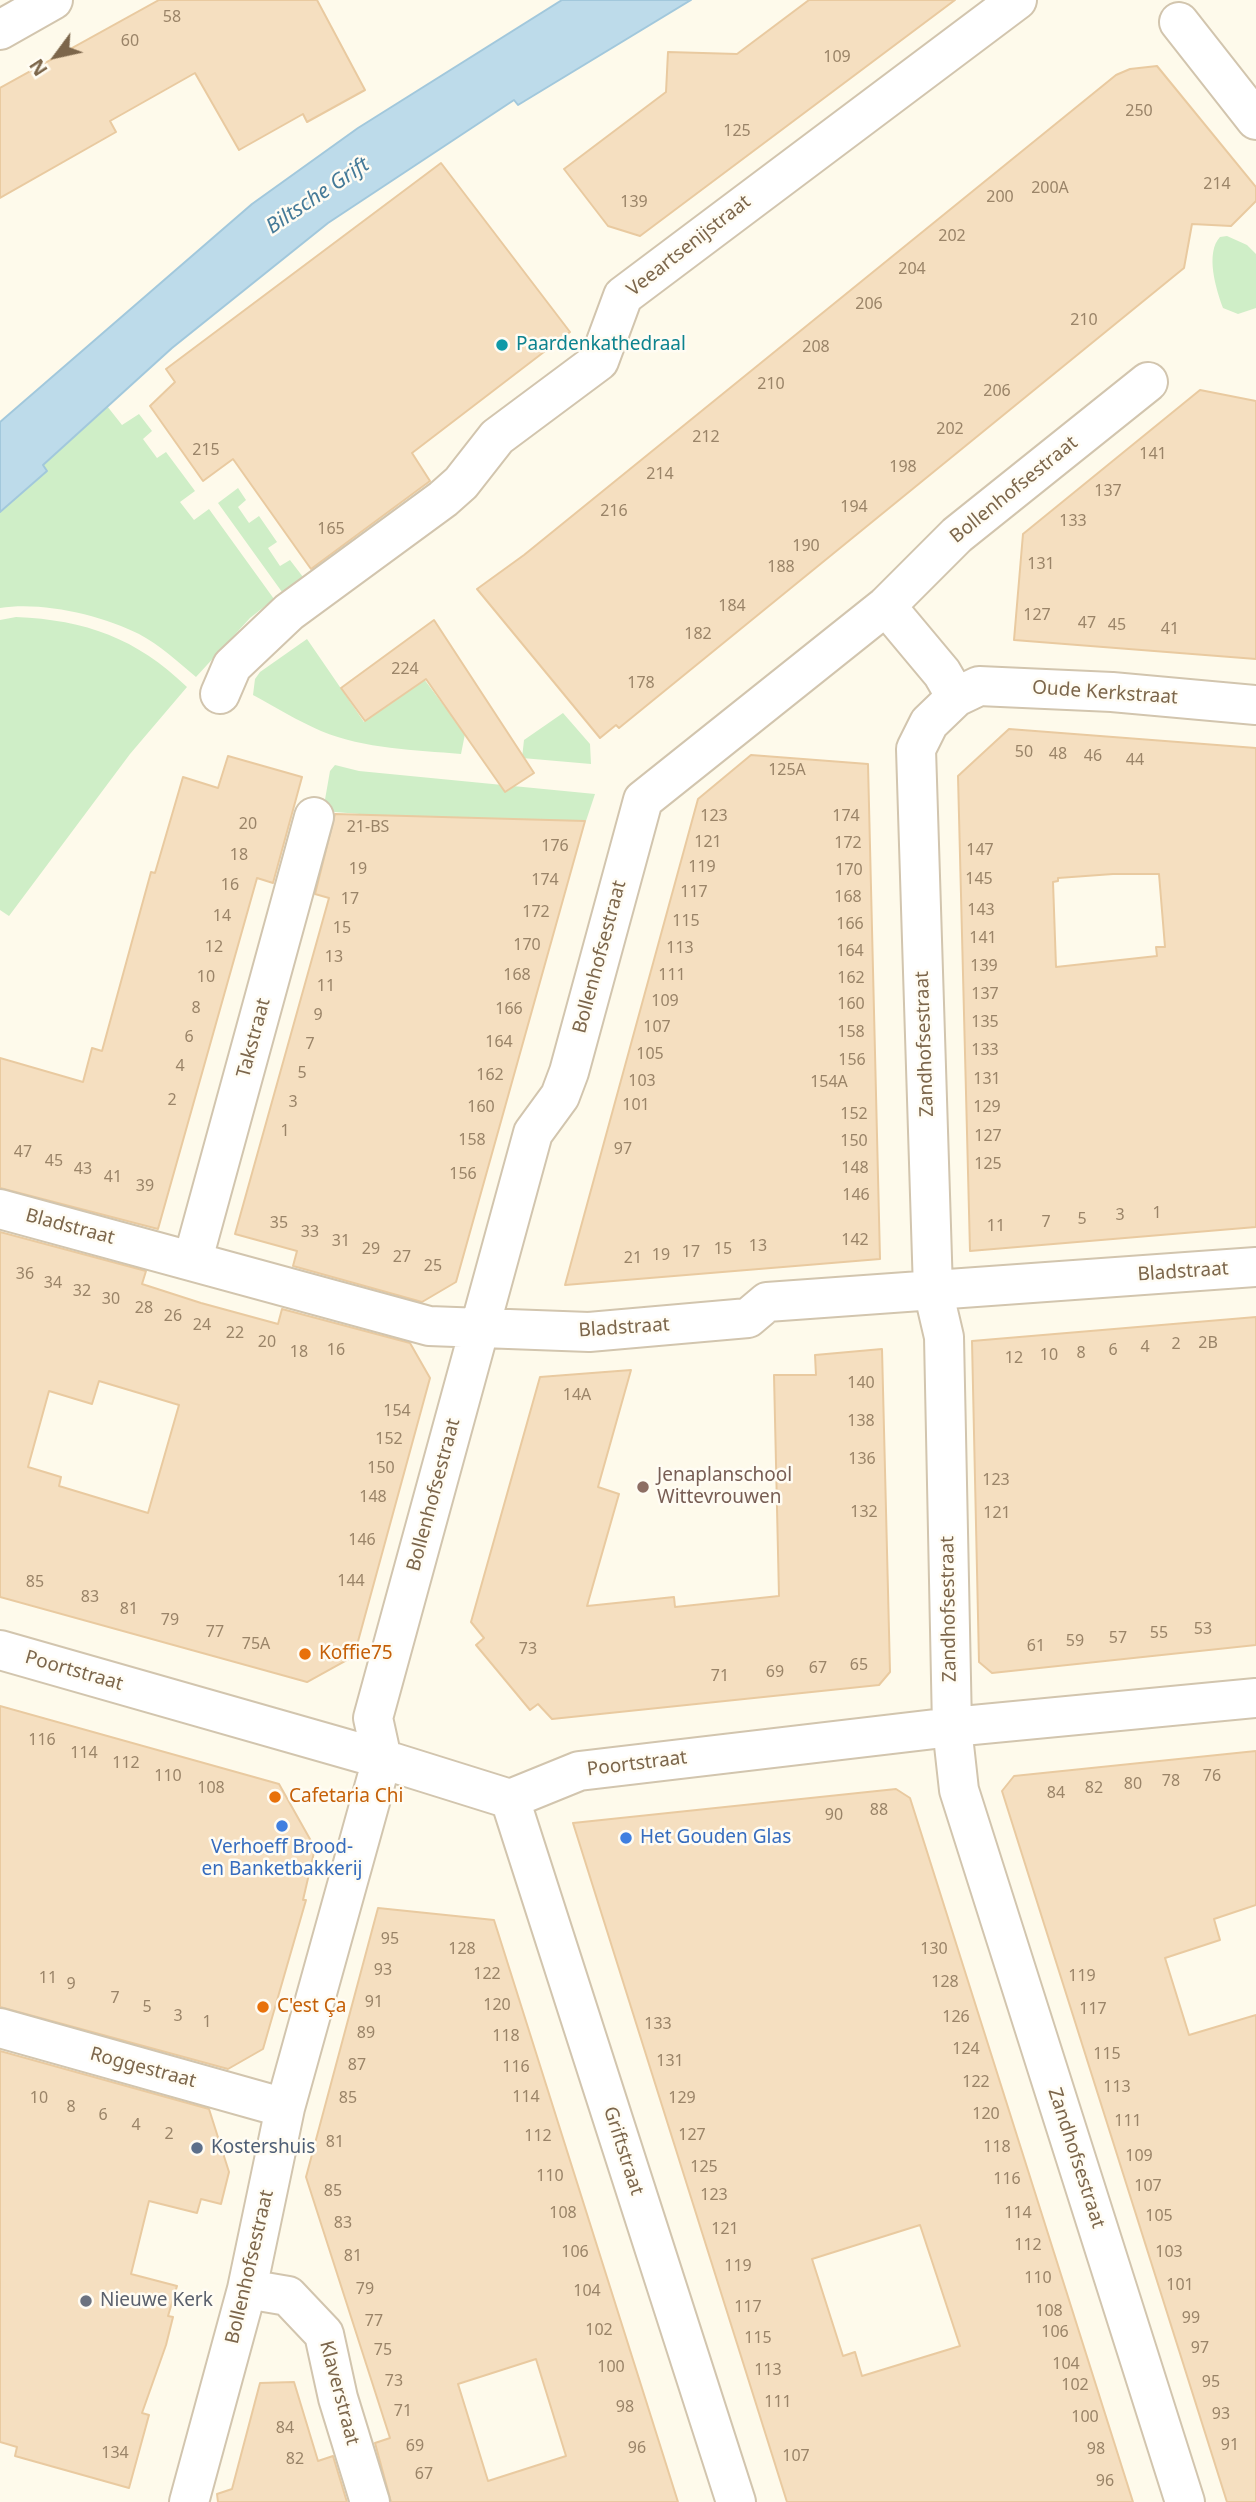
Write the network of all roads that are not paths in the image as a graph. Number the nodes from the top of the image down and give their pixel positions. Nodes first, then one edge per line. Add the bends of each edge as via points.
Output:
1 (53, 0) edge
2 (1017, 0) edge
3 (1179, 22) dead end
4 (0, 30) edge
5 (1256, 120) edge
6 (1149, 382) dead end
7 (886, 606) junction
8 (220, 694) dead end
9 (956, 697) junction
10 (1256, 705) edge
11 (314, 817) dead end
12 (0, 1209) edge
13 (193, 1259) junction
14 (1256, 1267) edge
15 (933, 1290) junction
16 (478, 1330) junction
17 (0, 1650) edge
18 (1256, 1698) edge
19 (951, 1727) junction
20 (382, 1759) junction
21 (510, 1800) junction
22 (0, 2028) edge
23 (285, 2108) junction
24 (247, 2289) junction
25 (189, 2502) edge
26 (370, 2502) edge
27 (736, 2502) edge
28 (1185, 2502) edge

1 - 4 street
2 - 8 street, Veeartsenijstraat via 623,296 599,361 497,437 443,499 289,612 232,666
3 - 5 street
6 - 7 street, Bollenhofsestraat via 957,535
7 - 9 street via 942,673
7 - 16 street, Bollenhofsestraat via 643,800 569,1072 560,1096 533,1133
9 - 10 street, Oude Kerkstraat via 979,686
9 - 15 street, Zandhofsestraat via 929,723 916,749
11 - 13 street, Takstraat
12 - 13 street, Bladstraat
13 - 16 street, Bladstraat via 429,1326
14 - 15 street, Bladstraat
15 - 16 street, Bladstraat via 767,1302 748,1318 589,1332
15 - 19 street, Zandhofsestraat via 944,1338
16 - 20 street, Bollenhofsestraat via 373,1718
17 - 20 street, Poortstraat
18 - 19 street, Poortstraat
19 - 21 street, Poortstraat via 579,1771
19 - 28 street, Zandhofsestraat via 959,1790
20 - 21 street, Poortstraat
20 - 23 street, Bollenhofsestraat
21 - 27 street, Griftstraat
22 - 23 street, Roggestraat
23 - 24 street, Bollenhofsestraat
24 - 25 street, Bollenhofsestraat
24 - 26 street, Klaverstraat via 288,2296 324,2334

